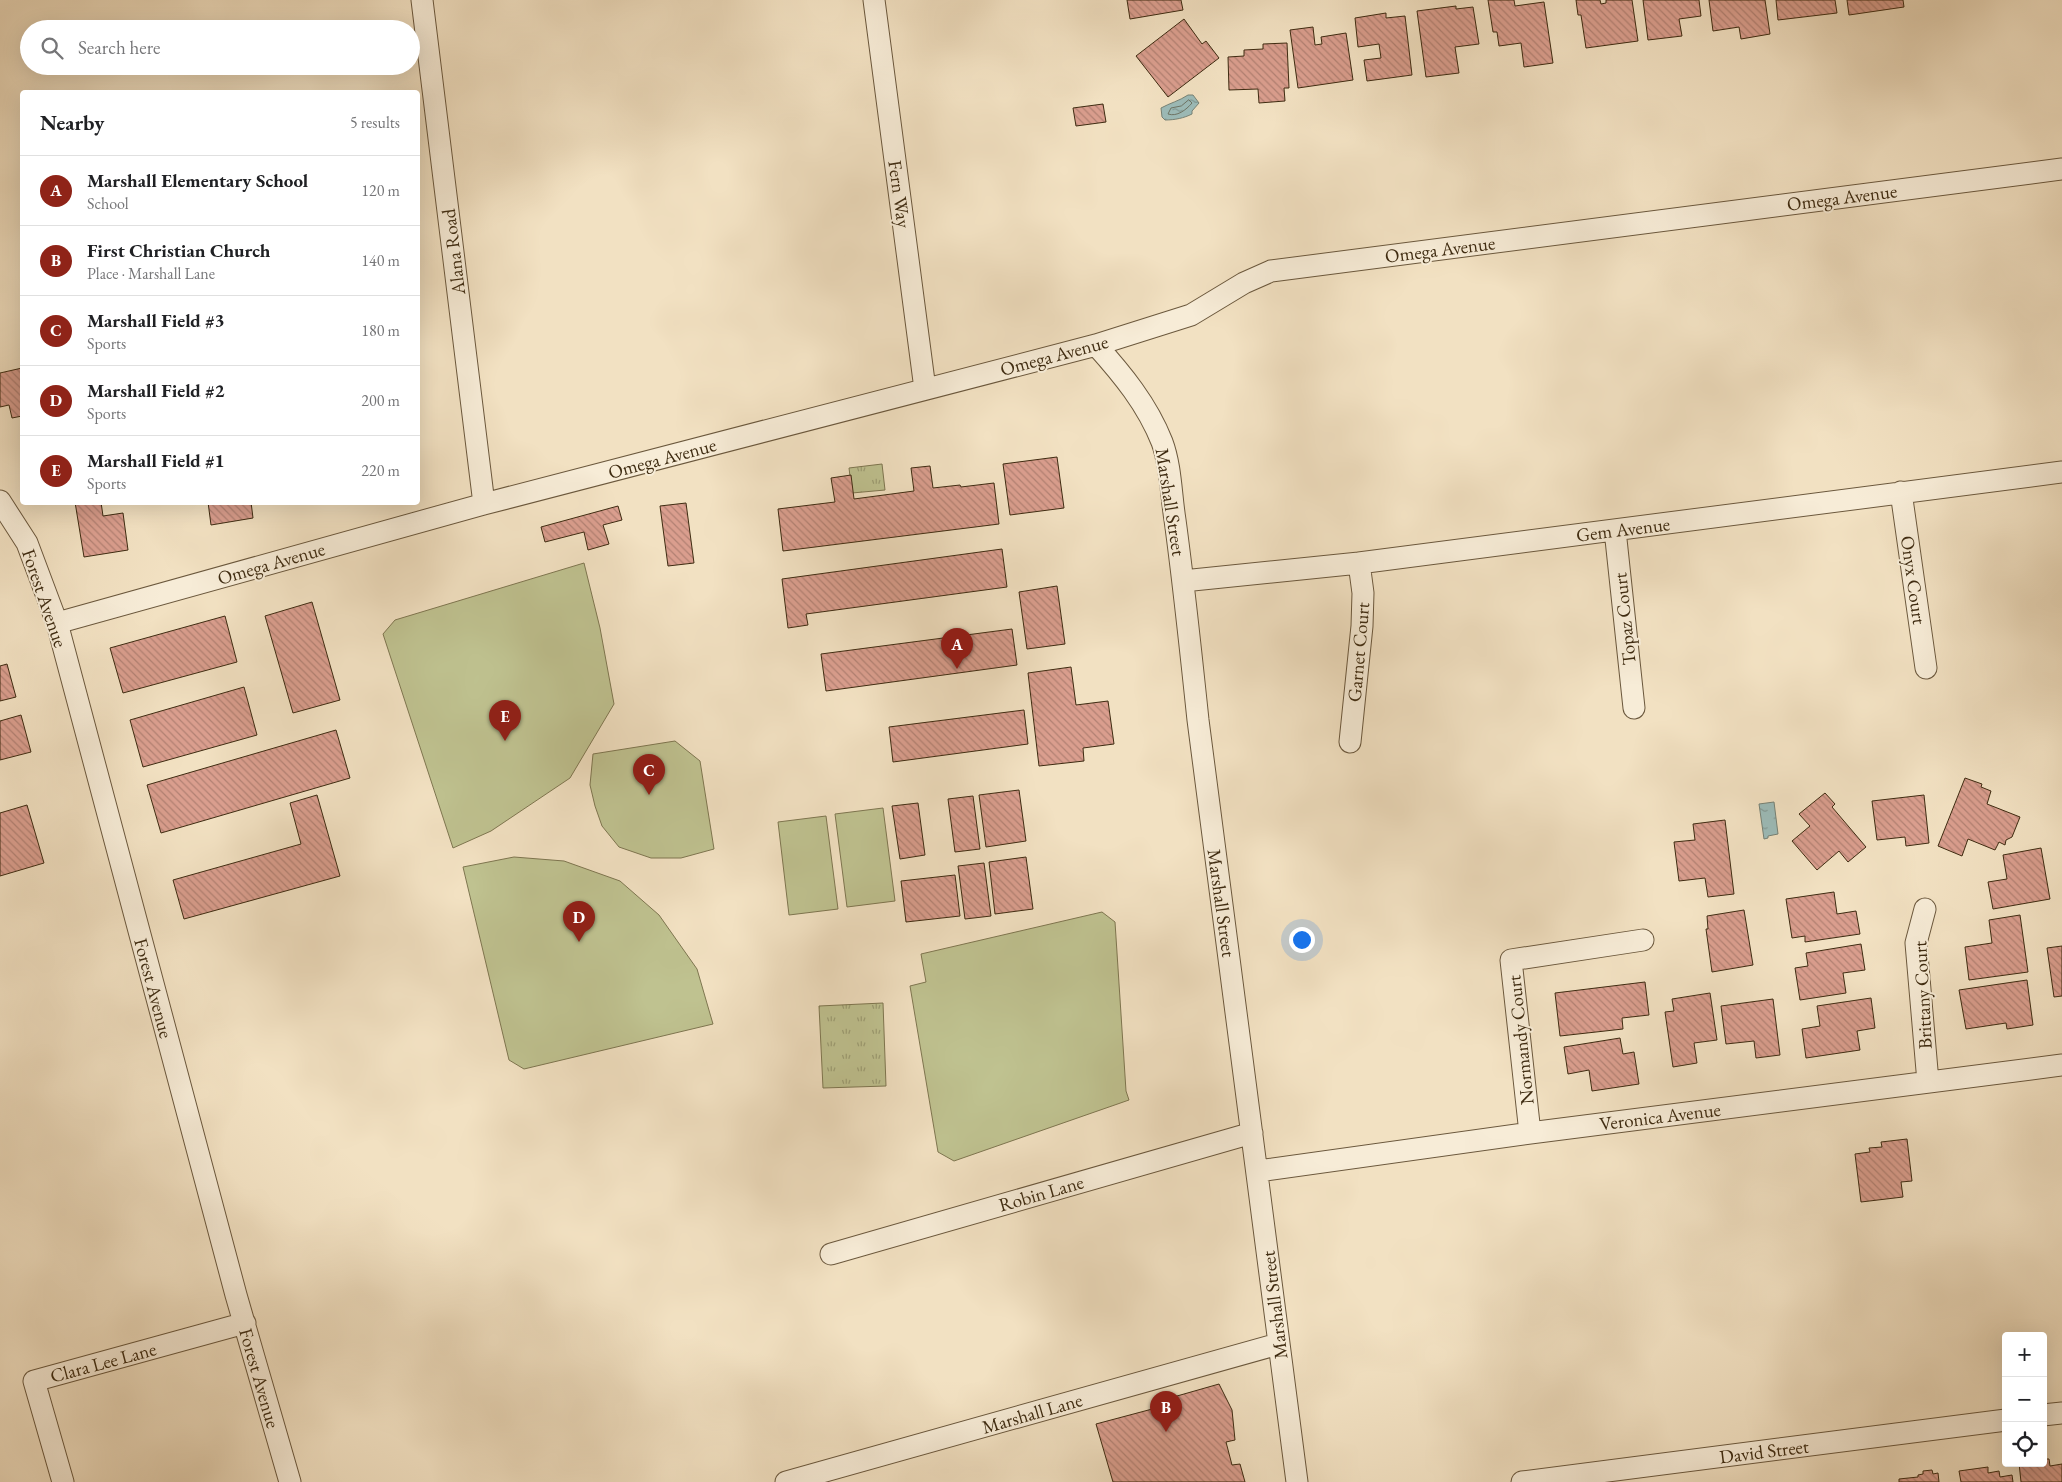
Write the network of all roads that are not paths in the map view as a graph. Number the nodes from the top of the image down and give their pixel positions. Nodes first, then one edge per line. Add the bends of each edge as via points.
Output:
1 (422, 0) edge
2 (874, 0) edge
3 (2062, 169) edge
4 (1096, 345) junction
5 (925, 389) junction
6 (2062, 472) edge
7 (1901, 492) junction
8 (0, 501) edge
9 (484, 504) junction
10 (1615, 530) junction
11 (1359, 563) junction
12 (1183, 581) junction
13 (57, 623) junction
14 (1926, 668) dead end
15 (1634, 708) dead end
16 (1350, 742) dead end
17 (1925, 909) dead end
18 (1643, 940) dead end
19 (2062, 1065) edge
20 (1928, 1082) junction
21 (1252, 1133) junction
22 (1530, 1133) junction
23 (1258, 1171) junction
24 (831, 1254) dead end
25 (245, 1323) junction
26 (1278, 1344) junction
27 (2062, 1413) edge
28 (2047, 1415) edge
29 (2002, 1421) edge
30 (63, 1482) edge
31 (290, 1482) edge
32 (786, 1482) edge
33 (1297, 1482) edge
34 (1522, 1482) edge

1 - 9 street, Alana Road
2 - 5 street, Fern Way
3 - 4 street, Omega Avenue via 1271,271 1191,315
4 - 5 street, Omega Avenue
4 - 12 street, Marshall Street via 1127,381 1162,444
5 - 9 street, Omega Avenue
6 - 7 street, Gem Avenue
7 - 10 street, Gem Avenue
7 - 14 street, Onyx Court
8 - 13 street, Forest Avenue via 28,543
9 - 13 street, Omega Avenue
10 - 11 street, Gem Avenue
10 - 15 street, Topaz Court
11 - 12 street, Gem Avenue
11 - 16 street, Garnet Court via 1363,593 1362,626
12 - 21 street, Marshall Street
13 - 25 street, Forest Avenue
17 - 20 street, Brittany Court via 1916,943
18 - 22 street, Normandy Court via 1511,960
19 - 20 street, Veronica Avenue
20 - 22 street, Veronica Avenue
21 - 23 street, Marshall Street
21 - 24 street, Robin Lane
22 - 23 street, Veronica Avenue
23 - 26 street, Marshall Street
25 - 30 street, Clara Lee Lane via 34,1381
25 - 31 street, Forest Avenue
26 - 32 street, Marshall Lane
26 - 33 street, Marshall Street
27 - 28 street
29 - 34 street, David Street

